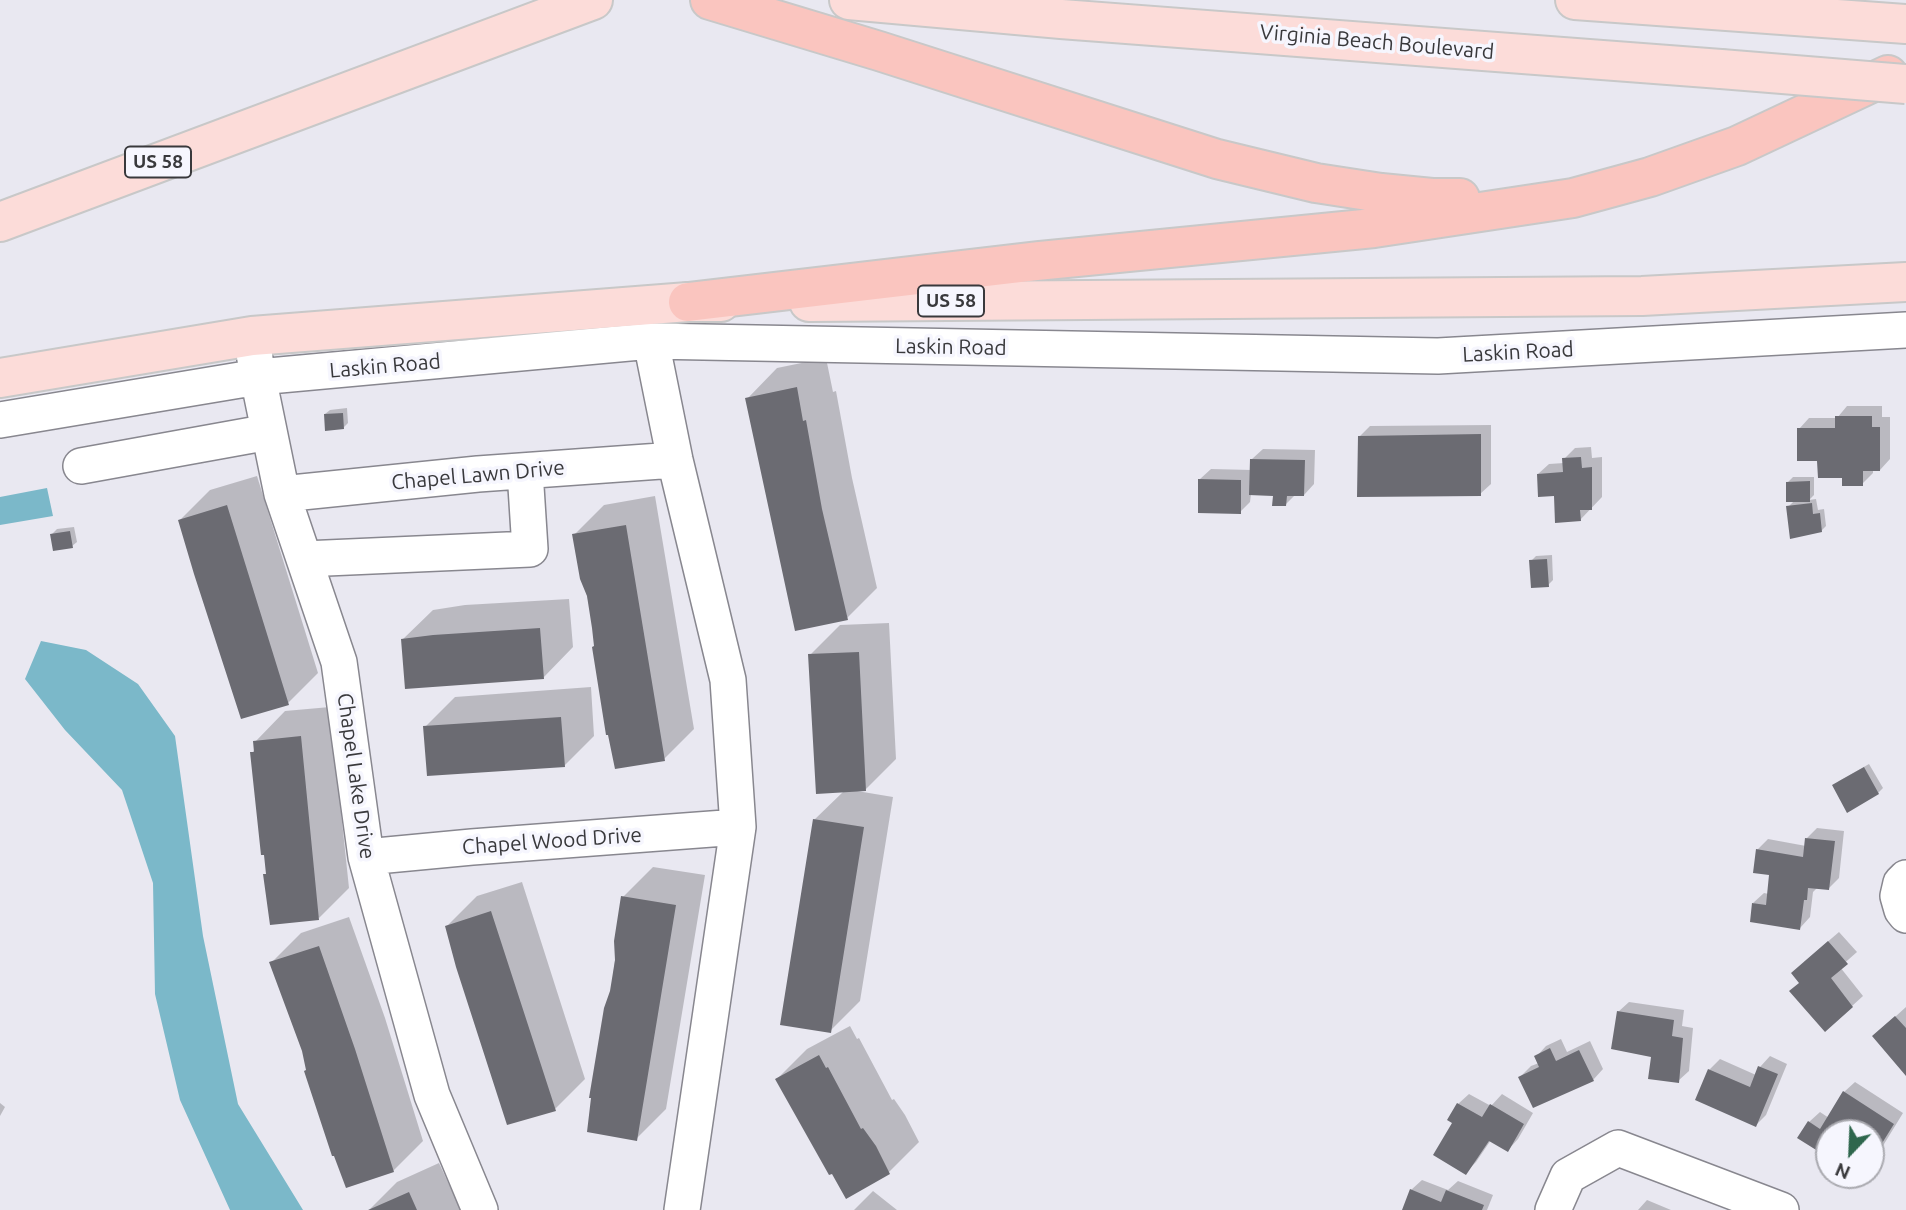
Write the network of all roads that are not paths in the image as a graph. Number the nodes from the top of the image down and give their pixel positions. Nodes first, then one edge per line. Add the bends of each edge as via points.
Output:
1 (593, 0) edge
2 (710, 0) edge
3 (849, 0) edge
4 (1575, 0) edge
5 (1804, 0) edge
6 (1863, 22) junction
7 (1906, 24) edge
8 (1906, 67) edge
9 (1906, 83) edge
10 (1573, 198) junction
11 (0, 222) edge
12 (1906, 282) edge
13 (688, 302) junction
14 (1906, 330) edge
15 (252, 336) junction
16 (651, 341) junction
17 (258, 377) junction
18 (0, 378) edge
19 (0, 420) edge
20 (269, 432) junction
21 (675, 460) junction
22 (81, 466) dead end
23 (525, 471) junction
24 (282, 494) junction
25 (304, 559) junction
26 (738, 827) junction
27 (366, 857) junction
28 (1906, 877) edge
29 (1906, 915) edge
30 (480, 1210) edge
31 (682, 1210) edge
32 (1553, 1210) edge
33 (1781, 1210) edge

1 - 11 main road, US 58
2 - 10 highway via 1217,159 1316,183 1432,198
3 - 9 main road, Virginia Beach Boulevard, bridge
4 - 6 main road
5 - 6 main road
6 - 7 main road
8 - 10 highway via 1737,146
10 - 13 highway via 1374,228
12 - 13 main road, Laskin Road / US 58 via 1642,296
13 - 15 main road, Laskin Road / US 58
14 - 16 street, Laskin Road via 1438,356
15 - 17 street, Chapel Lake Drive
15 - 18 main road, Laskin Road / US 58
16 - 17 street, Laskin Road
16 - 21 street
17 - 19 street, Laskin Road
17 - 20 street, Chapel Lake Drive
20 - 22 street
20 - 24 street, Chapel Lake Drive
21 - 23 street, Chapel Lawn Drive
21 - 26 street via 728,680
23 - 24 street, Chapel Lawn Drive
23 - 25 street via 530,549
24 - 25 street, Chapel Lake Drive
25 - 27 street, Chapel Lake Drive via 339,662
26 - 27 street, Chapel Wood Drive
26 - 31 street
27 - 30 street, Chapel Lake Drive via 432,1095
28 - 29 street via 1898,896
32 - 33 street via 1568,1176 1618,1148

